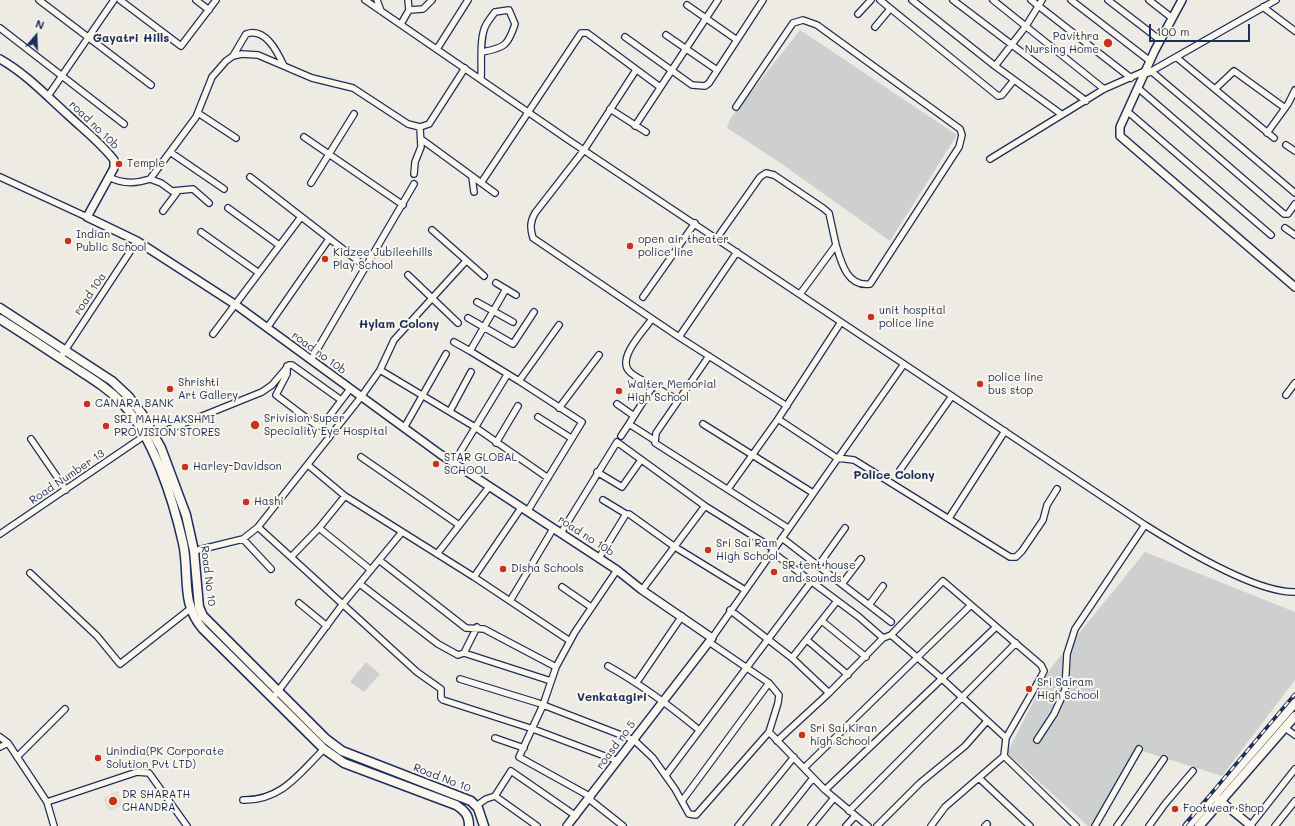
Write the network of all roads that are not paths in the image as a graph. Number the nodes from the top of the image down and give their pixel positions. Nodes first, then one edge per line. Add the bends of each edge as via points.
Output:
1 (39, 0) edge
2 (114, 0) edge
3 (120, 0) edge
4 (196, 0) edge
5 (216, 0) edge
6 (365, 0) edge
7 (377, 0) edge
8 (408, 0) edge
9 (432, 0) edge
10 (468, 0) edge
11 (718, 0) edge
12 (755, 0) edge
13 (871, 0) edge
14 (880, 0) edge
15 (912, 0) edge
16 (953, 0) edge
17 (993, 0) edge
18 (1031, 0) edge
19 (1042, 0) edge
20 (1071, 0) edge
21 (1108, 0) edge
22 (1149, 0) edge
23 (1182, 0) edge
24 (1276, 0) edge
25 (762, 2) edge
26 (687, 5) dead end
27 (1038, 6) junction
28 (1263, 7) junction
29 (890, 9) junction
30 (209, 10) junction
31 (409, 10) junction
32 (381, 11) junction
33 (858, 14) dead end
34 (706, 18) junction
35 (1172, 18) junction
36 (402, 24) junction
37 (1026, 26) junction
38 (875, 27) dead end
39 (0, 28) edge
40 (1295, 31) edge
41 (666, 35) dead end
42 (89, 37) junction
43 (625, 37) dead end
44 (737, 40) junction
45 (1160, 40) junction
46 (1012, 45) junction
47 (437, 48) junction
48 (686, 49) junction
49 (482, 52) junction
50 (233, 56) junction
51 (1176, 57) junction
52 (0, 59) edge
53 (1150, 62) junction
54 (284, 66) junction
55 (996, 66) junction
56 (465, 68) junction
57 (636, 70) junction
58 (717, 70) junction
59 (671, 71) junction
60 (1146, 73) junction
61 (61, 76) junction
62 (481, 78) junction
63 (1131, 78) junction
64 (1014, 80) junction
65 (151, 85) dead end
66 (660, 87) junction
67 (1138, 88) junction
68 (1104, 89) junction
69 (1215, 89) junction
70 (1295, 90) edge
71 (48, 96) junction
72 (1086, 101) junction
73 (736, 107) dead end
74 (1285, 108) junction
75 (610, 110) junction
76 (1127, 111) junction
77 (529, 112) junction
78 (198, 113) junction
79 (354, 114) dead end
80 (1061, 114) junction
81 (124, 124) dead end
82 (635, 126) junction
83 (420, 127) junction
84 (646, 132) dead end
85 (1267, 132) junction
86 (304, 137) dead end
87 (236, 138) dead end
88 (1274, 138) dead end
89 (421, 139) junction
90 (1286, 144) dead end
91 (584, 150) junction
92 (1295, 151) edge
93 (170, 152) junction
94 (329, 154) junction
95 (990, 159) dead end
96 (414, 174) dead end
97 (0, 177) edge
98 (109, 177) junction
99 (250, 177) dead end
100 (472, 177) junction
101 (150, 180) junction
102 (311, 183) dead end
103 (481, 183) junction
104 (414, 184) dead end
105 (224, 189) dead end
106 (178, 191) junction
107 (474, 192) dead end
108 (495, 192) dead end
109 (1295, 193) edge
110 (209, 203) dead end
111 (403, 205) junction
112 (1294, 207) edge
113 (228, 208) dead end
114 (163, 211) dead end
115 (301, 217) junction
116 (87, 218) junction
117 (695, 223) junction
118 (1285, 228) dead end
119 (432, 230) dead end
120 (201, 232) dead end
121 (1271, 235) dead end
122 (1295, 235) edge
123 (717, 238) junction
124 (329, 239) junction
125 (138, 241) junction
126 (279, 245) junction
127 (836, 245) junction
128 (737, 252) junction
129 (466, 261) junction
130 (366, 267) junction
131 (259, 273) junction
132 (408, 276) dead end
133 (484, 276) dead end
134 (496, 283) dead end
135 (1295, 287) edge
136 (506, 289) junction
137 (800, 294) junction
138 (516, 295) dead end
139 (643, 297) dead end
140 (432, 299) junction
141 (477, 302) dead end
142 (236, 305) junction
143 (0, 308) edge
144 (494, 311) junction
145 (534, 312) dead end
146 (468, 318) dead end
147 (0, 319) edge
148 (652, 319) junction
149 (513, 322) dead end
150 (841, 322) junction
151 (458, 323) dead end
152 (559, 325) dead end
153 (267, 328) junction
154 (484, 328) junction
155 (213, 334) dead end
156 (679, 337) junction
157 (454, 342) dead end
158 (65, 350) junction
159 (470, 352) junction
160 (446, 354) dead end
161 (599, 355) dead end
162 (709, 356) junction
163 (60, 358) junction
164 (311, 360) junction
165 (904, 364) junction
166 (287, 366) junction
167 (380, 370) junction
168 (471, 372) dead end
169 (507, 375) junction
170 (519, 381) junction
171 (1295, 383) edge
172 (653, 386) junction
173 (350, 389) junction
174 (1286, 395) dead end
175 (422, 396) junction
176 (952, 396) junction
177 (361, 397) junction
178 (341, 400) junction
179 (678, 400) junction
180 (617, 404) dead end
181 (518, 406) dead end
182 (787, 406) junction
183 (559, 408) junction
184 (450, 411) junction
185 (634, 416) junction
186 (538, 417) dead end
187 (778, 419) junction
188 (629, 424) junction
189 (703, 424) dead end
190 (475, 426) junction
191 (404, 428) junction
192 (1005, 431) junction
193 (155, 435) junction
194 (144, 436) junction
195 (621, 436) dead end
196 (572, 438) junction
197 (31, 439) dead end
198 (654, 440) junction
199 (496, 443) junction
200 (752, 456) junction
201 (360, 457) dead end
202 (837, 458) junction
203 (641, 460) junction
204 (453, 464) junction
205 (308, 466) junction
206 (900, 470) dead end
207 (597, 472) junction
208 (548, 478) junction
209 (489, 488) junction
210 (728, 489) junction
211 (1057, 489) dead end
212 (66, 490) junction
213 (812, 493) junction
214 (344, 496) junction
215 (604, 500) dead end
216 (705, 506) junction
217 (524, 510) junction
218 (626, 514) junction
219 (949, 518) junction
220 (459, 525) junction
221 (1145, 525) junction
222 (258, 527) junction
223 (319, 528) junction
224 (553, 528) junction
225 (788, 528) junction
226 (845, 528) dead end
227 (1, 532) edge
228 (402, 532) junction
229 (561, 533) junction
230 (782, 538) junction
231 (243, 539) junction
232 (675, 547) junction
233 (194, 550) junction
234 (773, 551) junction
235 (437, 554) junction
236 (291, 557) junction
237 (599, 558) junction
238 (861, 559) dead end
239 (379, 560) junction
240 (818, 566) junction
241 (271, 569) dead end
242 (371, 570) junction
243 (617, 570) junction
244 (30, 573) dead end
245 (474, 577) junction
246 (811, 582) junction
247 (360, 584) junction
248 (842, 584) junction
249 (883, 586) dead end
250 (562, 588) dead end
251 (642, 590) junction
252 (745, 590) junction
253 (1295, 592) edge
254 (837, 601) junction
255 (510, 602) junction
256 (299, 603) dead end
257 (869, 604) junction
258 (342, 605) junction
259 (971, 605) junction
260 (591, 607) junction
261 (190, 609) junction
262 (730, 610) junction
263 (682, 616) junction
264 (822, 621) junction
265 (891, 622) dead end
266 (326, 626) junction
267 (476, 627) junction
268 (996, 627) junction
269 (891, 635) junction
270 (883, 638) junction
271 (768, 639) junction
272 (710, 640) junction
273 (807, 640) junction
274 (570, 641) junction
275 (1016, 643) junction
276 (464, 653) junction
277 (866, 657) junction
278 (917, 657) junction
279 (792, 658) junction
280 (608, 666) dead end
281 (556, 667) junction
282 (746, 667) junction
283 (848, 675) junction
284 (942, 678) junction
285 (460, 679) dead end
286 (551, 681) junction
287 (637, 682) junction
288 (769, 683) junction
289 (278, 692) junction
290 (829, 693) junction
291 (962, 698) junction
292 (273, 699) junction
293 (663, 700) junction
294 (1295, 703) edge
295 (543, 705) junction
296 (64, 710) dead end
297 (1295, 716) edge
298 (987, 721) junction
299 (1285, 728) junction
300 (533, 729) junction
301 (699, 730) junction
302 (769, 732) junction
303 (0, 736) edge
304 (1295, 736) edge
305 (495, 738) dead end
306 (1006, 738) junction
307 (634, 740) junction
308 (1037, 740) dead end
309 (777, 741) junction
310 (8, 743) junction
311 (0, 747) edge
312 (524, 748) junction
313 (324, 749) junction
314 (1139, 750) dead end
315 (1004, 756) junction
316 (17, 757) junction
317 (794, 757) junction
318 (1164, 759) dead end
319 (618, 761) junction
320 (804, 768) junction
321 (1295, 768) edge
322 (1193, 771) dead end
323 (666, 775) junction
324 (813, 778) junction
325 (979, 778) junction
326 (825, 790) junction
327 (495, 796) junction
328 (590, 798) junction
329 (834, 798) junction
330 (1218, 798) junction
331 (243, 800) dead end
332 (1295, 800) edge
333 (682, 801) junction
334 (47, 802) junction
335 (476, 806) junction
336 (849, 811) junction
337 (576, 816) junction
338 (855, 816) junction
339 (1070, 821) junction
340 (54, 826) edge
341 (187, 826) edge
342 (469, 826) edge
343 (484, 826) edge
344 (537, 826) edge
345 (567, 826) edge
346 (623, 826) edge
347 (738, 826) edge
348 (775, 826) edge
349 (811, 826) edge
350 (846, 826) edge
351 (868, 826) edge
352 (877, 826) edge
353 (931, 826) edge
354 (1030, 826) edge
355 (1066, 826) edge
356 (1076, 826) edge
357 (1095, 826) edge
358 (1116, 826) edge
359 (1149, 826) edge
360 (1188, 826) edge
361 (1199, 826) edge
362 (1250, 826) edge
363 (1275, 826) edge

1 - 42 street
2 - 42 street
3 - 30 street via 182,46
4 - 30 street
5 - 30 street
6 - 32 street
7 - 32 street
8 - 31 street
9 - 31 street via 423,9
10 - 47 street
11 - 34 street
12 - 25 street
13 - 33 street
14 - 29 street
15 - 55 street
16 - 46 street
17 - 37 street
18 - 27 street
19 - 27 street
20 - 53 street
21 - 45 street
22 - 35 street
23 - 35 street
24 - 28 street
25 - 44 street
26 - 34 street
27 - 37 street
27 - 63 street
28 - 40 street
28 - 51 street
29 - 38 street
29 - 64 street via 998,96 1002,95
31 - 36 street
32 - 36 street
34 - 44 street
34 - 48 street
35 - 45 street
36 - 47 street
37 - 46 street
37 - 68 street
39 - 61 street
41 - 48 street
42 - 61 street
42 - 65 street
43 - 59 street
44 - 58 street
45 - 53 street
46 - 55 street
46 - 72 street
47 - 56 street
48 - 58 street
48 - 59 street
49 - 49 street via 501,48 508,39 515,24 509,10 495,12 486,24
49 - 62 street
50 - 54 street via 258,55
50 - 54 street via 246,34 255,32 261,34 275,48
50 - 78 street via 212,77
51 - 60 street
51 - 69 street
52 - 71 street, road no 10b via 10,64
53 - 60 street
54 - 83 street via 312,78 353,88 408,124
55 - 64 street
56 - 62 street
56 - 83 street via 429,124
57 - 66 street
57 - 75 street
57 - 77 street via 583,32
58 - 59 street via 707,85 702,87 692,85
59 - 66 street
60 - 63 street
60 - 67 street
60 - 109 street
61 - 71 street
61 - 81 street
62 - 77 street
63 - 68 street
64 - 80 street
66 - 82 street
67 - 76 street
67 - 112 street via 1284,214 1288,214
68 - 72 street
69 - 74 street via 1234,71
69 - 85 street
70 - 74 street
71 - 98 street, road no 10b via 114,160 114,168
72 - 80 street
73 - 127 street via 793,23 803,20 816,25 960,129 962,135 959,147 870,284 859,283 847,274
74 - 85 street
75 - 82 street
75 - 91 street
76 - 121 street
76 - 135 street via 1120,127 1122,139
77 - 91 street
77 - 103 street
78 - 87 street
78 - 93 street
79 - 94 street
80 - 95 street
82 - 84 street
83 - 89 street
85 - 88 street
86 - 94 street
89 - 96 street
89 - 100 street
90 - 92 street
91 - 117 street
91 - 148 street via 535,213 530,230 533,238
93 - 101 street
93 - 105 street
94 - 102 street
94 - 111 street
97 - 116 street
98 - 101 street via 129,183
98 - 116 street, road no 10b
99 - 115 street
100 - 103 street
100 - 107 street
101 - 106 street via 172,191
103 - 108 street
104 - 111 street
106 - 110 street via 193,189
106 - 114 street
111 - 130 street
113 - 126 street
115 - 124 street
115 - 126 street
116 - 125 street, road no 10b
117 - 123 street
117 - 139 street
118 - 122 street
119 - 129 street
120 - 131 street
123 - 127 street via 760,177 766,173 774,175 827,210
123 - 128 street
124 - 130 street
124 - 153 street
125 - 142 street, road no 10b
125 - 158 street, road 10a
126 - 131 street
127 - 137 street
128 - 137 street
128 - 156 street
129 - 133 street
129 - 140 street
130 - 164 street
131 - 142 street
132 - 140 street
134 - 136 street
136 - 138 street
136 - 144 street
137 - 150 street
140 - 151 street
140 - 167 street via 394,340
141 - 144 street
142 - 153 street, road no 10b
142 - 155 street
143 - 158 main road, Road No 10
144 - 149 street
144 - 154 street
145 - 154 street via 513,344
146 - 154 street
147 - 163 main road, Road No 10
148 - 156 street
148 - 172 street via 629,350 625,362 627,370
150 - 165 street
150 - 182 street
152 - 170 street
153 - 164 street, road no 10b
154 - 159 street
156 - 162 street
157 - 159 street
158 - 163 street, road 10a
158 - 193 main road, Road No 10 via 112,381 124,392
159 - 169 street
160 - 175 street
161 - 183 street
162 - 179 street
162 - 182 street
163 - 194 main road, Road No 10 via 106,388 122,404
164 - 173 street, road no 10b
165 - 176 street
165 - 202 street
166 - 178 street via 292,365
166 - 178 street via 276,396 317,426 322,426
166 - 193 street via 262,392
167 - 175 street
167 - 177 street
168 - 184 street
169 - 170 street
169 - 190 street
170 - 183 street
171 - 174 street
172 - 179 street
172 - 185 street
173 - 177 street, road no 10b
173 - 178 street
175 - 184 street
175 - 191 street
176 - 192 street
176 - 206 street
177 - 191 street, road no 10b
177 - 205 street
179 - 198 street
180 - 185 street
181 - 199 street
182 - 187 street
183 - 196 street via 582,422
184 - 190 street
185 - 188 street
186 - 196 street
187 - 200 street
187 - 202 street
188 - 195 street
188 - 198 street
189 - 200 street
190 - 199 street
190 - 204 street
191 - 204 street, road no 10b
192 - 219 street
192 - 221 street
193 - 233 main road, Road No 10 via 186,515
194 - 212 street, Road Number 13
194 - 261 main road, Road No 10 via 153,452 177,518 185,552
196 - 208 street
197 - 212 street
198 - 210 street via 658,446
199 - 208 street
200 - 210 street
200 - 213 street
201 - 220 street
202 - 213 street
202 - 219 street via 854,460
203 - 207 street via 622,487
203 - 207 street via 617,442
203 - 216 street
204 - 209 street, road no 10b
205 - 214 street
205 - 222 street
207 - 229 street
208 - 217 street
209 - 217 street, road no 10b
209 - 220 street
210 - 225 street
211 - 219 street via 1046,505 1043,520 1016,557 1003,554
212 - 227 street, Road Number 13
213 - 225 street
214 - 223 street
214 - 228 street
215 - 218 street
216 - 232 street
216 - 234 street
217 - 224 street, road no 10b
217 - 245 street
218 - 232 street
218 - 237 street
220 - 235 street
221 - 253 street via 1177,545 1238,576 1274,589
221 - 308 street via 1075,629 1067,654 1065,690 1054,714
222 - 231 street
222 - 236 street
223 - 236 street
223 - 242 street
224 - 229 street, road no 10b
224 - 255 street
225 - 230 street
226 - 240 street
228 - 235 street
228 - 239 street
229 - 237 street, road no 10b
230 - 234 street
230 - 240 street
231 - 233 street
231 - 241 street
232 - 251 street
232 - 252 street
233 - 289 main road, Road No 10 via 200,611
234 - 246 street
234 - 252 street
235 - 245 street
236 - 258 street
237 - 243 street, road no 10b
238 - 248 street
239 - 242 street
239 - 267 street via 466,628
240 - 248 street
242 - 247 street
243 - 251 street, road no 10b
243 - 260 street
244 - 261 street via 97,636 120,664
245 - 255 street
246 - 254 street
246 - 271 street
247 - 258 street
247 - 276 street via 438,644 458,655
248 - 257 street
249 - 257 street
250 - 260 street
251 - 263 street, road no 10b
252 - 262 street
254 - 264 street
254 - 270 street
255 - 274 street
256 - 266 street
257 - 265 street
258 - 266 street
258 - 300 street via 417,672 441,688 443,700
259 - 268 street
259 - 269 street via 943,581
259 - 278 street
260 - 274 street
261 - 292 main road, Road No 10 via 203,630
262 - 271 street
262 - 272 street
263 - 272 street, road no 10b
263 - 287 street
264 - 273 street
264 - 277 street
266 - 289 street
267 - 276 street
267 - 281 street
268 - 275 street
268 - 284 street
269 - 270 street
269 - 278 street
270 - 277 street
271 - 279 street
271 - 282 street
272 - 282 street
272 - 293 street, roasd no 5
273 - 279 street
273 - 283 street
274 - 281 street
275 - 291 street
275 - 306 street via 1041,665 1044,671
276 - 286 street
277 - 283 street
278 - 284 street
278 - 320 street
279 - 290 street
280 - 287 street
281 - 286 street
282 - 288 street
282 - 301 street
283 - 290 street
284 - 291 street
284 - 326 street
285 - 295 street
286 - 295 street
287 - 293 street
288 - 302 street via 779,695
288 - 333 street
289 - 292 street
289 - 335 main road, Road No 10 via 326,739 342,751 462,797
290 - 309 street
291 - 298 street
291 - 336 street
292 - 313 main road, Road No 10
293 - 301 street
293 - 307 street, roasd no 5
294 - 330 main road
295 - 300 street
295 - 307 street
296 - 316 street
297 - 299 main road
298 - 306 street
298 - 352 street via 965,746 920,783
299 - 304 street
299 - 330 main road
300 - 312 street
300 - 319 street
301 - 323 street
302 - 309 street
302 - 333 street via 700,813 692,816
303 - 310 street
305 - 312 street
306 - 315 street
307 - 319 street, roasd no 5
307 - 323 street
309 - 317 street
310 - 311 street
310 - 316 street
312 - 328 street via 519,757
313 - 331 street via 281,791 263,799
313 - 342 main road, Road No 10 via 344,763 456,805 465,811 469,818
314 - 357 street
315 - 325 street
315 - 339 street
316 - 334 street
317 - 320 street
317 - 347 street
318 - 358 street
319 - 328 street, roasd no 5
320 - 324 street
321 - 362 street
322 - 359 street
323 - 333 street
324 - 326 street
324 - 348 street
325 - 353 street via 946,807
325 - 354 street
326 - 329 street
327 - 335 street
327 - 337 street via 511,771
327 - 344 street
328 - 337 street, roasd no 5
328 - 346 street
329 - 336 street
329 - 349 street
330 - 360 main road
330 - 361 main road
330 - 362 street
332 - 363 street
334 - 340 street
334 - 341 street via 137,772 150,773
335 - 343 main road, Road No 10
336 - 338 street
337 - 345 street, roasd no 5
338 - 350 street
338 - 351 street
339 - 355 street
339 - 356 street

